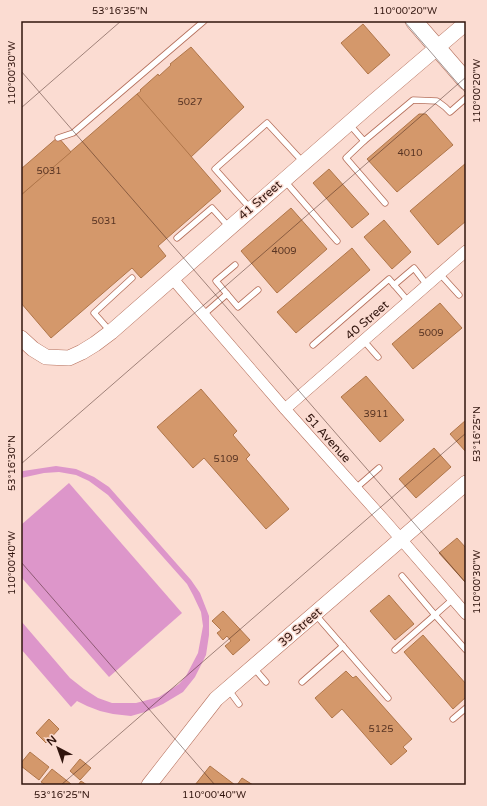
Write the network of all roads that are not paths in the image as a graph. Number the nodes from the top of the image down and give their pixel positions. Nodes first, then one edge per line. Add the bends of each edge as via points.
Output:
1 (204, 21) edge
2 (414, 21) edge
3 (466, 23) edge
4 (437, 48) junction
5 (466, 81) edge
6 (466, 98) edge
7 (348, 124) junction
8 (58, 138) dead end
9 (364, 141) junction
10 (303, 163) junction
11 (284, 180) junction
12 (385, 203) dead end
13 (251, 209) junction
14 (229, 227) junction
15 (177, 238) dead end
16 (337, 241) dead end
17 (466, 251) edge
18 (235, 265) dead end
19 (440, 274) junction
20 (132, 278) dead end
21 (172, 278) junction
22 (427, 284) junction
23 (394, 285) junction
24 (258, 290) dead end
25 (227, 294) junction
26 (459, 294) dead end
27 (408, 302) junction
28 (203, 315) junction
29 (111, 332) junction
30 (21, 338) edge
31 (364, 340) junction
32 (313, 345) dead end
33 (378, 357) dead end
34 (285, 409) junction
35 (379, 468) dead end
36 (466, 483) edge
37 (356, 488) junction
38 (401, 540) junction
39 (402, 576) dead end
40 (453, 599) junction
41 (315, 614) junction
42 (466, 614) edge
43 (435, 615) junction
44 (343, 646) junction
45 (395, 650) dead end
46 (466, 650) edge
47 (253, 667) junction
48 (266, 682) dead end
49 (302, 682) dead end
50 (227, 689) junction
51 (388, 698) dead end
52 (239, 704) dead end
53 (466, 708) edge
54 (453, 719) dead end
55 (149, 785) edge

1 - 8 lane via 73,133
2 - 4 main road
3 - 4 street, 41 Street
4 - 5 main road
4 - 7 street, 41 Street
6 - 9 lane via 450,112 437,101 412,100
7 - 9 lane
7 - 10 street, 41 Street
9 - 12 lane via 346,158
10 - 11 street, 41 Street
10 - 13 lane via 267,123 215,169
11 - 13 street, 41 Street
11 - 16 lane
13 - 14 street, 41 Street
14 - 15 lane via 212,208
14 - 21 street, 41 Street
17 - 19 street, 40 Street
18 - 25 lane via 216,281
19 - 22 street, 40 Street
19 - 26 lane
20 - 29 lane via 94,313
21 - 28 street, 51 Avenue
21 - 29 street, 41 Street
22 - 23 lane via 414,268
22 - 27 street, 40 Street
23 - 27 lane
23 - 32 lane via 389,279
24 - 25 lane via 238,307
25 - 28 lane
27 - 31 street, 40 Street
28 - 34 street, 51 Avenue
29 - 30 street, 41 Street via 89,348 69,358 46,357 33,350
31 - 33 lane
31 - 34 street, 40 Street
34 - 37 street, 51 Avenue
35 - 37 lane
36 - 38 street, 39 Street
37 - 38 street, 51 Avenue
38 - 40 street, 51 Avenue
38 - 41 street, 39 Street
39 - 43 lane
40 - 42 street, 51 Avenue
40 - 43 lane
41 - 44 lane
41 - 47 street, 39 Street
43 - 45 lane
43 - 46 lane
44 - 49 lane
44 - 51 lane
47 - 48 lane
47 - 50 street, 39 Street
50 - 52 lane
50 - 55 street, 39 Street via 216,699
53 - 54 lane

